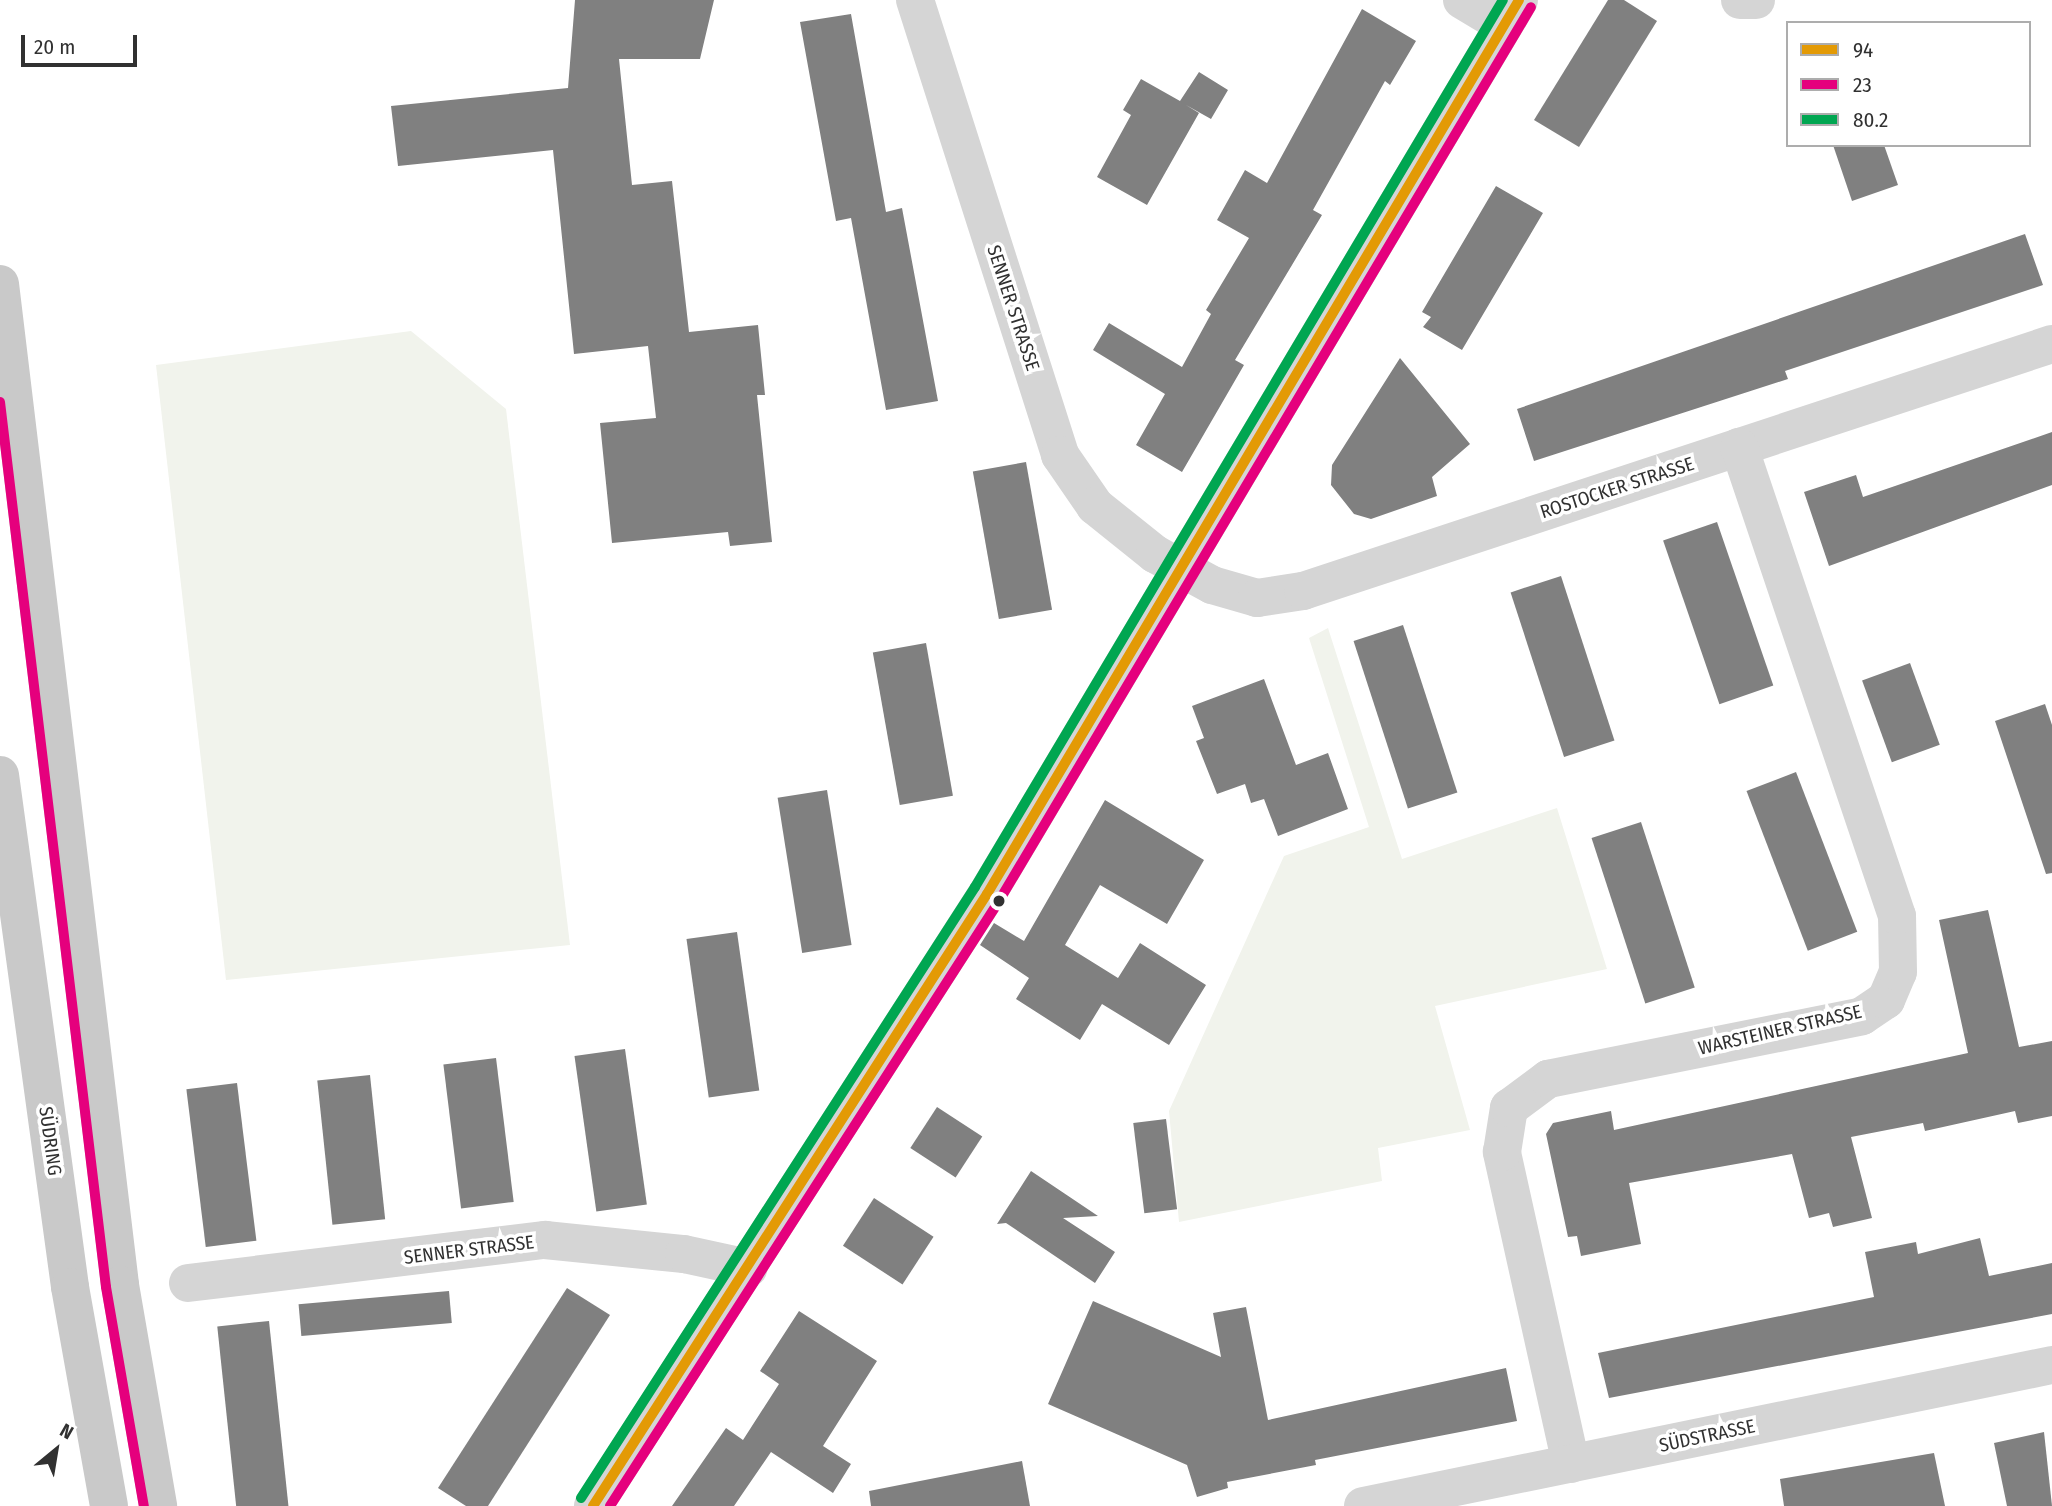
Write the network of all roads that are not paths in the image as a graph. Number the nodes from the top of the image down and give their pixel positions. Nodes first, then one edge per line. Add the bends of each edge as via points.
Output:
1 (915, 0) edge
2 (1462, 0) edge
3 (1740, 0) edge
4 (1756, 0) edge
5 (1512, 13) edge
6 (0, 284) edge
7 (2052, 344) edge
8 (1739, 447) junction
9 (1181, 569) junction
10 (0, 775) edge
11 (748, 1268) junction
12 (188, 1283) dead end
13 (2052, 1365) edge
14 (1571, 1464) junction
15 (109, 1506) edge
16 (158, 1506) edge
17 (593, 1506) edge
18 (1363, 1506) edge

1 - 9 street, SENNER STRASSE via 1060,455 1095,506
2 - 5 street
3 - 4 street
5 - 9 street
6 - 16 main road via 120,1285
7 - 8 street, ROSTOCKER STRASSE
8 - 9 street, ROSTOCKER STRASSE via 1303,592 1257,598
8 - 14 street, WARSTEINER STRASSE via 1897,916 1898,972 1886,1000 1862,1016 1548,1079 1509,1108 1502,1152
9 - 11 street via 987,894
10 - 15 main road, SÜDRING via 70,1287
11 - 12 street, SENNER STRASSE via 684,1254 545,1240
11 - 17 street
13 - 14 street, SÜDSTRASSE
14 - 18 street, SÜDSTRASSE

